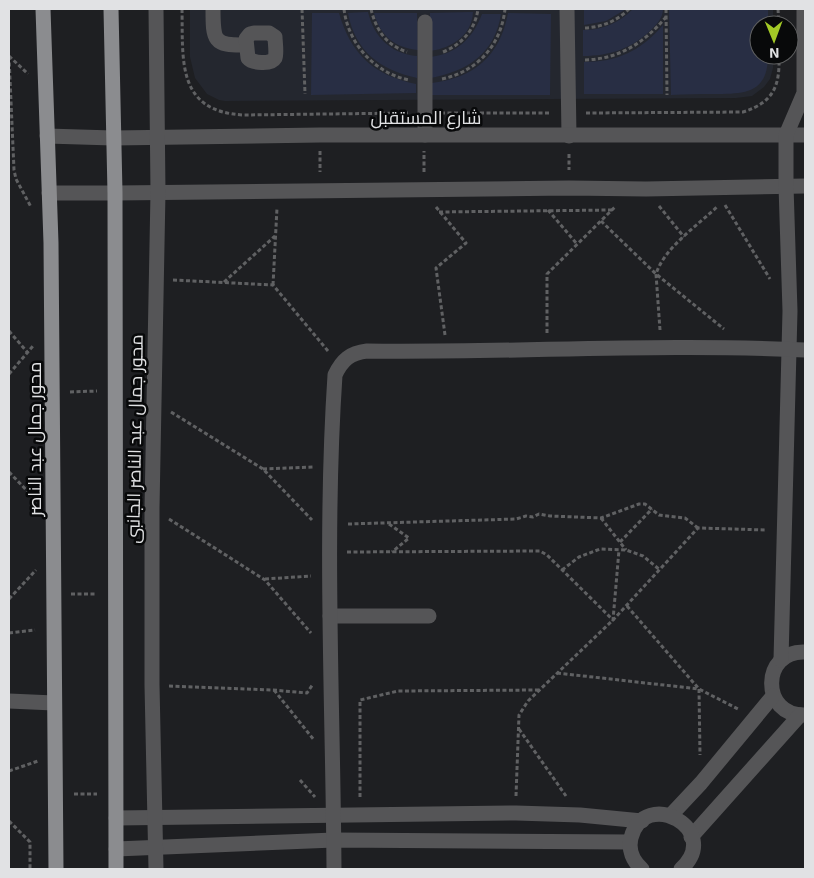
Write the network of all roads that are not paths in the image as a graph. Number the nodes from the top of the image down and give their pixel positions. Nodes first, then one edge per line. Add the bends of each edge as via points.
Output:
1 (43, 9) edge
2 (111, 9) edge
3 (156, 9) edge
4 (213, 9) edge
5 (567, 9) edge
6 (804, 9) edge
7 (425, 22) dead end
8 (246, 45) dead end
9 (805, 94) edge
10 (425, 135) junction
11 (786, 135) junction
12 (805, 135) edge
13 (47, 136) junction
14 (569, 136) junction
15 (113, 138) junction
16 (157, 138) junction
17 (786, 186) junction
18 (805, 186) edge
19 (158, 192) junction
20 (50, 193) junction
21 (114, 193) junction
22 (789, 350) junction
23 (805, 350) edge
24 (330, 616) junction
25 (429, 616) dead end
26 (805, 652) edge
27 (781, 660) junction
28 (773, 696) junction
29 (9, 702) edge
30 (54, 703) junction
31 (803, 715) edge
32 (671, 815) junction
33 (332, 816) junction
34 (116, 818) junction
35 (154, 819) junction
36 (642, 820) junction
37 (691, 837) junction
38 (334, 840) junction
39 (630, 842) junction
40 (156, 847) junction
41 (116, 849) junction
42 (56, 869) edge
43 (116, 869) edge
44 (156, 869) edge
45 (334, 869) edge
46 (642, 869) edge
47 (681, 869) edge

1 - 13 main road, محور جمال عبد الناصر
2 - 15 main road
3 - 16 street, محور جمال عبد الناصر الجانبى
4 - 8 street via 213,30 218,40 227,45
5 - 14 street
6 - 9 street
7 - 10 street
9 - 11 street
10 - 14 street, شارع المستقبل
10 - 16 street, شارع المستقبل
11 - 12 street, شارع المستقبل
11 - 14 street, شارع المستقبل
11 - 17 street
13 - 15 street, شارع المستقبل
13 - 20 main road, محور جمال عبد الناصر
15 - 16 street, شارع المستقبل
15 - 21 main road
16 - 19 street, محور جمال عبد الناصر الجانبى
17 - 18 street
17 - 19 street
17 - 22 street
19 - 21 street
19 - 35 street, محور جمال عبد الناصر الجانبى via 152,508
20 - 21 street
20 - 30 main road, محور جمال عبد الناصر
21 - 34 main road
22 - 23 street
22 - 24 street via 547,349 356,353 346,358 335,375 330,466
22 - 27 street
24 - 25 street
24 - 33 street
26 - 27 street
27 - 28 street via 772,677
28 - 31 street via 784,709
28 - 32 street
29 - 30 street
30 - 42 main road, محور جمال عبد الناصر
31 - 37 street
32 - 36 street via 661,814
32 - 37 street via 684,823
33 - 35 street
33 - 36 street via 516,813
33 - 38 street
34 - 35 street
34 - 41 main road
35 - 40 street, محور جمال عبد الناصر الجانبى
36 - 39 street via 632,833
37 - 47 street via 692,854
38 - 39 street
38 - 40 street
38 - 45 street
39 - 46 street via 633,858
40 - 41 street
40 - 44 street, محور جمال عبد الناصر الجانبى
41 - 43 main road

